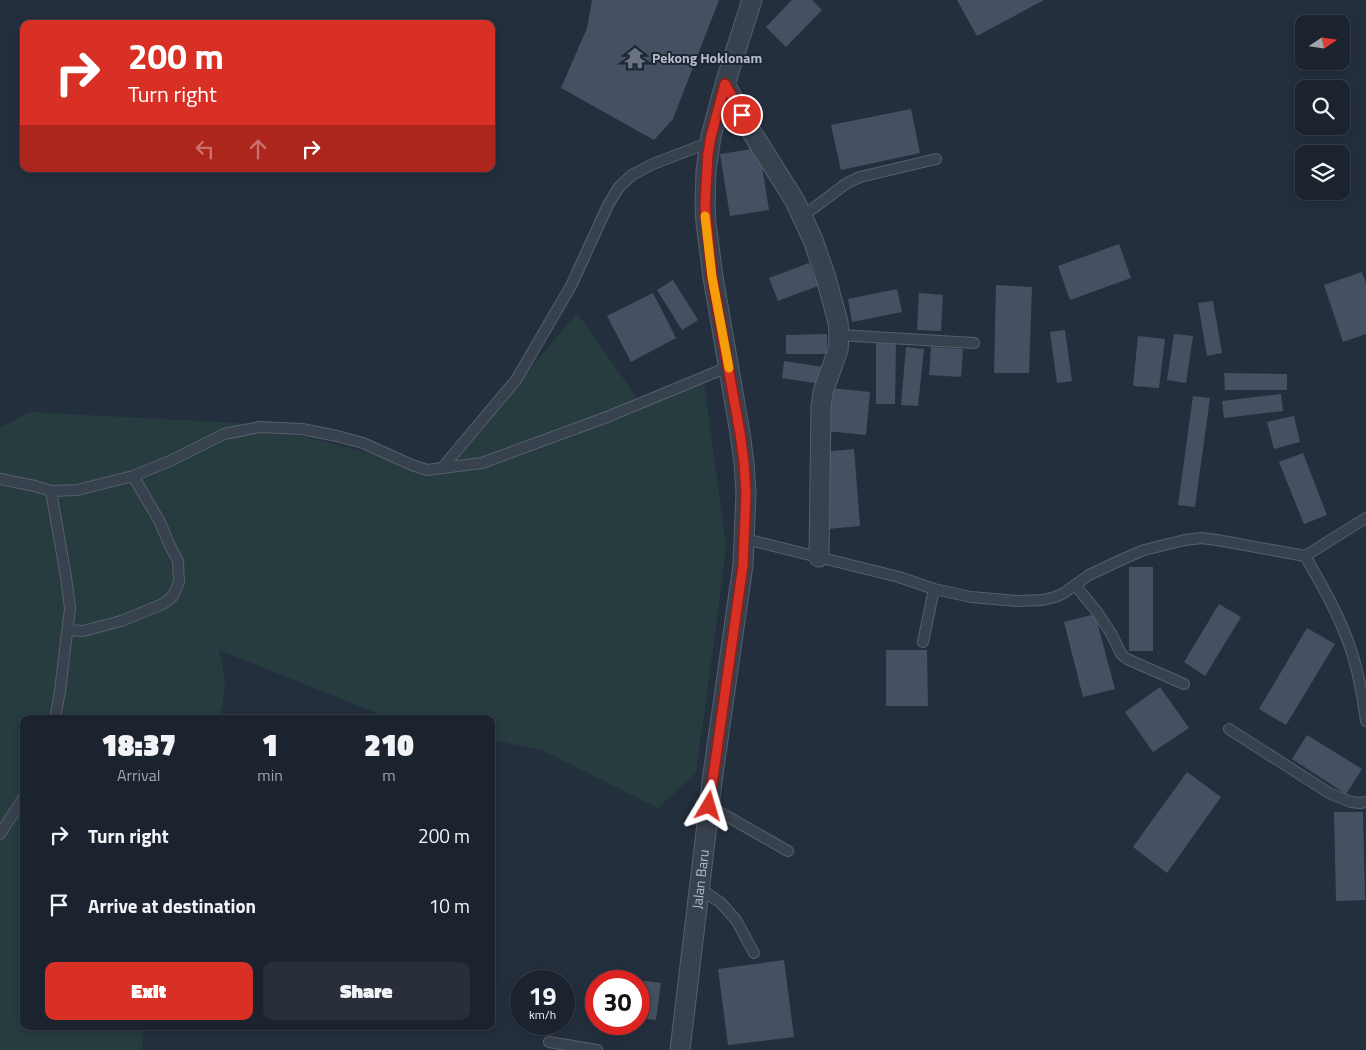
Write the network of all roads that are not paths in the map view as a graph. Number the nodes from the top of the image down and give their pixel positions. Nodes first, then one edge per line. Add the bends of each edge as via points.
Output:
1 (752, 0) edge
2 (725, 84) junction
3 (710, 142) junction
4 (936, 159) dead end
5 (803, 216) junction
6 (839, 335) junction
7 (974, 343) dead end
8 (728, 367) junction
9 (442, 468) junction
10 (133, 476) junction
11 (0, 479) edge
12 (51, 491) junction
13 (1366, 518) edge
14 (745, 540) junction
15 (1305, 556) junction
16 (819, 557) junction
17 (1075, 585) junction
18 (934, 589) junction
19 (68, 630) junction
20 (923, 642) dead end
21 (1184, 684) dead end
22 (56, 715) edge
23 (1366, 721) edge
24 (1229, 729) dead end
25 (1366, 802) edge
26 (20, 803) edge
27 (709, 806) junction
28 (0, 834) edge
29 (788, 851) dead end
30 (699, 888) junction
31 (754, 953) dead end
32 (549, 1042) dead end
33 (596, 1050) edge
34 (680, 1050) edge

1 - 2 street, Jalan Baru
2 - 3 street, Jalan Baru
2 - 5 street
3 - 8 street, Jalan Baru via 706,223
3 - 9 lane via 653,164 632,175 619,187 571,286 516,380
4 - 5 lane via 853,180
5 - 6 street via 836,310
6 - 7 lane
6 - 16 street via 838,350 821,406
8 - 9 lane via 608,417 482,463
8 - 14 street, Jalan Baru via 744,463
9 - 10 lane via 427,470 363,443 337,436 302,429 260,427 224,434
10 - 12 lane via 77,490
10 - 19 lane via 178,561 179,582 173,596 163,604 121,621 83,631
11 - 12 lane
12 - 19 lane via 68,585
13 - 15 lane
14 - 16 lane
14 - 27 street, Jalan Baru
15 - 17 lane via 1217,540 1185,540 1144,550 1089,575
15 - 23 lane via 1342,625 1362,691
16 - 18 lane
17 - 18 lane via 1055,597 1017,601 971,597
17 - 21 lane via 1097,612 1121,654
18 - 20 lane
19 - 22 lane
24 - 25 lane via 1329,793 1351,802
26 - 28 lane
27 - 29 lane
27 - 30 street, Jalan Baru
30 - 31 lane via 722,903 736,920
30 - 34 street, Jalan Baru
32 - 33 lane

